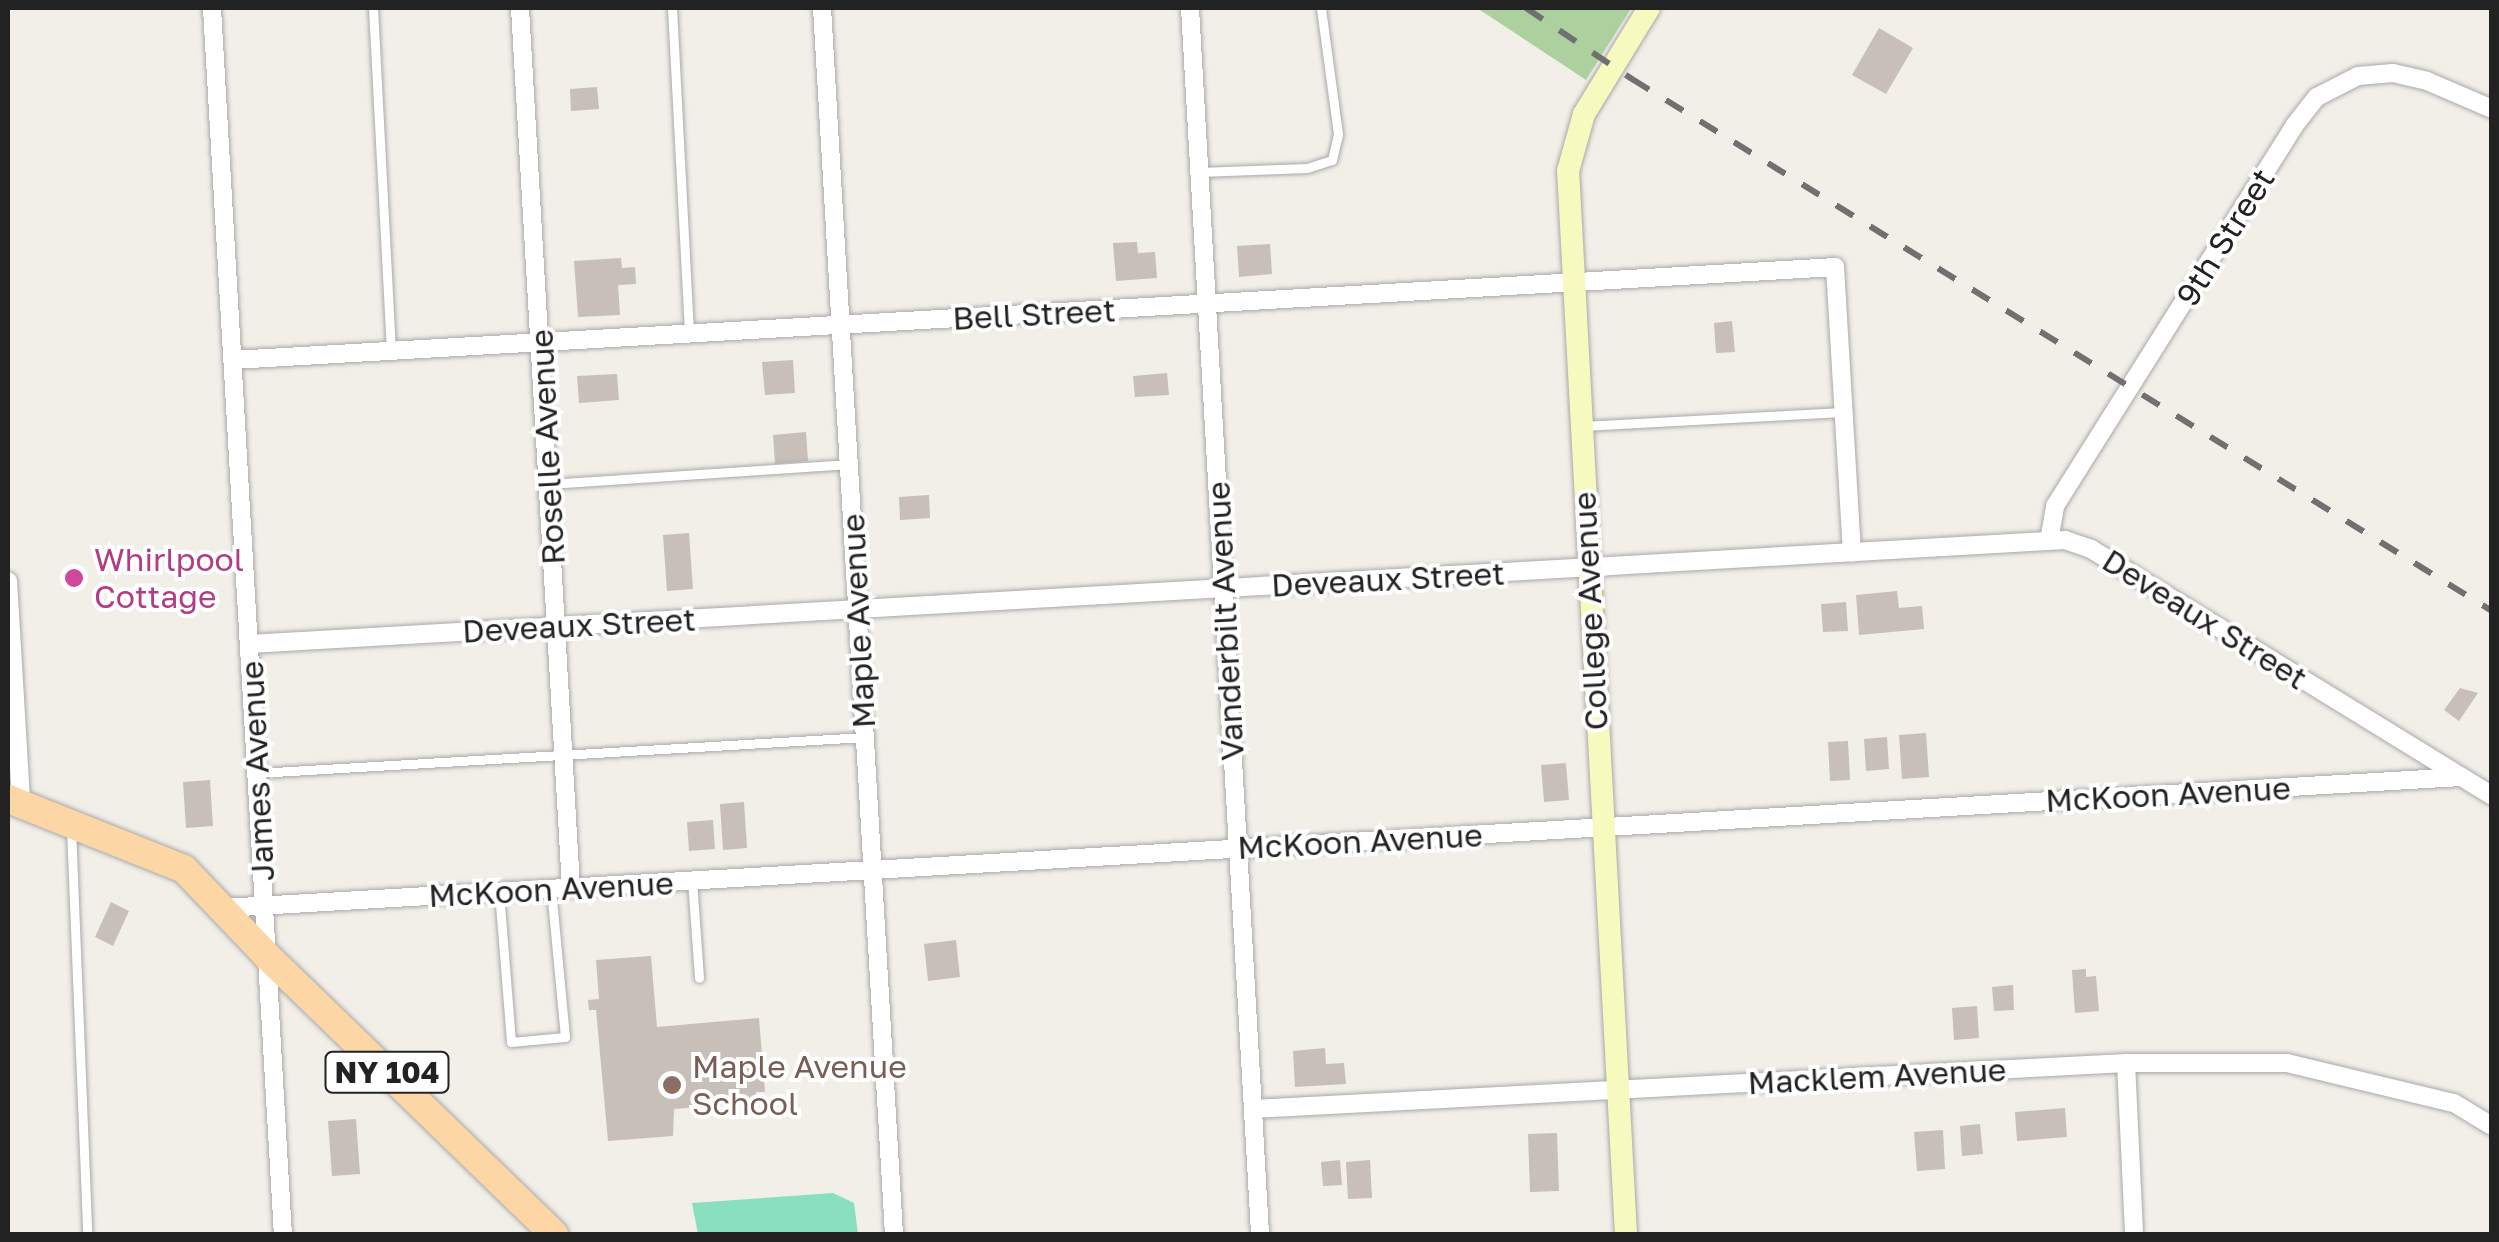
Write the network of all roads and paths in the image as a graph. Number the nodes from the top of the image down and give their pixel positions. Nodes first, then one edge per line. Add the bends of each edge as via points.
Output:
1 (212, 8) edge
2 (373, 8) edge
3 (520, 8) edge
4 (672, 8) edge
5 (822, 8) edge
6 (1190, 8) edge
7 (1321, 8) edge
8 (1649, 8) edge
9 (2492, 109) edge
10 (1200, 172) junction
11 (1571, 282) junction
12 (1207, 304) junction
13 (841, 325) junction
14 (689, 334) junction
15 (542, 342) junction
16 (391, 351) junction
17 (233, 360) junction
18 (1844, 412) junction
19 (1580, 426) junction
20 (849, 464) junction
21 (549, 484) junction
22 (2049, 541) junction
23 (1852, 552) junction
24 (1588, 567) junction
25 (8, 582) edge
26 (1223, 588) junction
27 (858, 609) junction
28 (556, 626) junction
29 (249, 644) junction
30 (865, 737) junction
31 (564, 757) junction
32 (257, 773) junction
33 (2461, 777) junction
34 (2492, 796) edge
35 (14, 801) edge
36 (71, 821) junction
37 (1603, 827) junction
38 (1238, 848) junction
39 (872, 870) junction
40 (692, 880) junction
41 (572, 888) junction
42 (551, 889) junction
43 (499, 892) junction
44 (264, 906) junction
45 (223, 908) junction
46 (267, 956) junction
47 (699, 978) dead end
48 (2126, 1063) junction
49 (1618, 1091) junction
50 (1253, 1110) junction
51 (2492, 1126) edge
52 (528, 1222) edge
53 (87, 1234) edge
54 (284, 1234) edge
55 (554, 1234) edge
56 (894, 1234) edge
57 (1260, 1234) edge
58 (1626, 1234) edge
59 (2134, 1234) edge

1 - 17 street, James Avenue
2 - 16 lane
3 - 15 street, Roselle Avenue
4 - 14 lane
5 - 13 street, Maple Avenue
6 - 10 street, Vanderbilt Avenue
7 - 10 lane via 1338,134 1332,160 1307,168
8 - 11 main road, College Avenue via 1574,137 1568,171
9 - 22 street, 9th Street via 2394,73 2358,76 2318,97 2055,506
10 - 12 street, Vanderbilt Avenue
11 - 12 street, Bell Street
11 - 18 street, Bell Street via 1834,267
11 - 19 main road, College Avenue
12 - 13 street, Bell Street
12 - 26 street, Vanderbilt Avenue
13 - 14 street, Bell Street
13 - 20 street, Maple Avenue
14 - 15 street, Bell Street
15 - 16 street, Bell Street
15 - 21 street, Roselle Avenue
16 - 17 street, Bell Street
17 - 29 street, James Avenue
18 - 19 lane
18 - 23 street
19 - 24 main road, College Avenue
20 - 21 lane
20 - 27 street, Maple Avenue
21 - 28 street, Roselle Avenue
22 - 23 street, Deveaux Street
22 - 33 street, Deveaux Street via 2092,549
23 - 24 street, Deveaux Street
24 - 26 street, Deveaux Street
24 - 37 main road, College Avenue
25 - 35 street
26 - 27 street, Deveaux Street
26 - 38 street, Vanderbilt Avenue
27 - 28 street, Deveaux Street
27 - 30 street, Maple Avenue
28 - 29 street, Deveaux Street
28 - 31 street, Roselle Avenue
29 - 32 street, James Avenue
30 - 31 lane
30 - 39 street, Maple Avenue
31 - 32 lane
31 - 41 street, Roselle Avenue
32 - 44 street, James Avenue
33 - 34 street
33 - 37 street, McKoon Avenue
35 - 36 main road, NY 104
36 - 45 main road, NY 104 via 184,869
36 - 53 lane
37 - 38 street, McKoon Avenue
37 - 49 main road, College Avenue
38 - 39 street, McKoon Avenue
38 - 50 street, Vanderbilt Avenue
39 - 40 street, McKoon Avenue
39 - 56 street, Maple Avenue
40 - 41 street, McKoon Avenue
40 - 47 lane
41 - 42 street, McKoon Avenue
42 - 43 street, McKoon Avenue
42 - 43 lane via 565,1037 511,1042
43 - 44 street, McKoon Avenue
44 - 45 street, McKoon Avenue
44 - 46 street, James Avenue
45 - 46 main road, NY 104
46 - 52 main road, NY 104
46 - 54 street, James Avenue
48 - 49 street, Macklem Avenue
48 - 51 street, Macklem Avenue via 2288,1064 2454,1103
48 - 59 street
49 - 50 street, Macklem Avenue
49 - 58 main road, College Avenue
50 - 57 street, Vanderbilt Avenue
52 - 55 main road, NY 104

